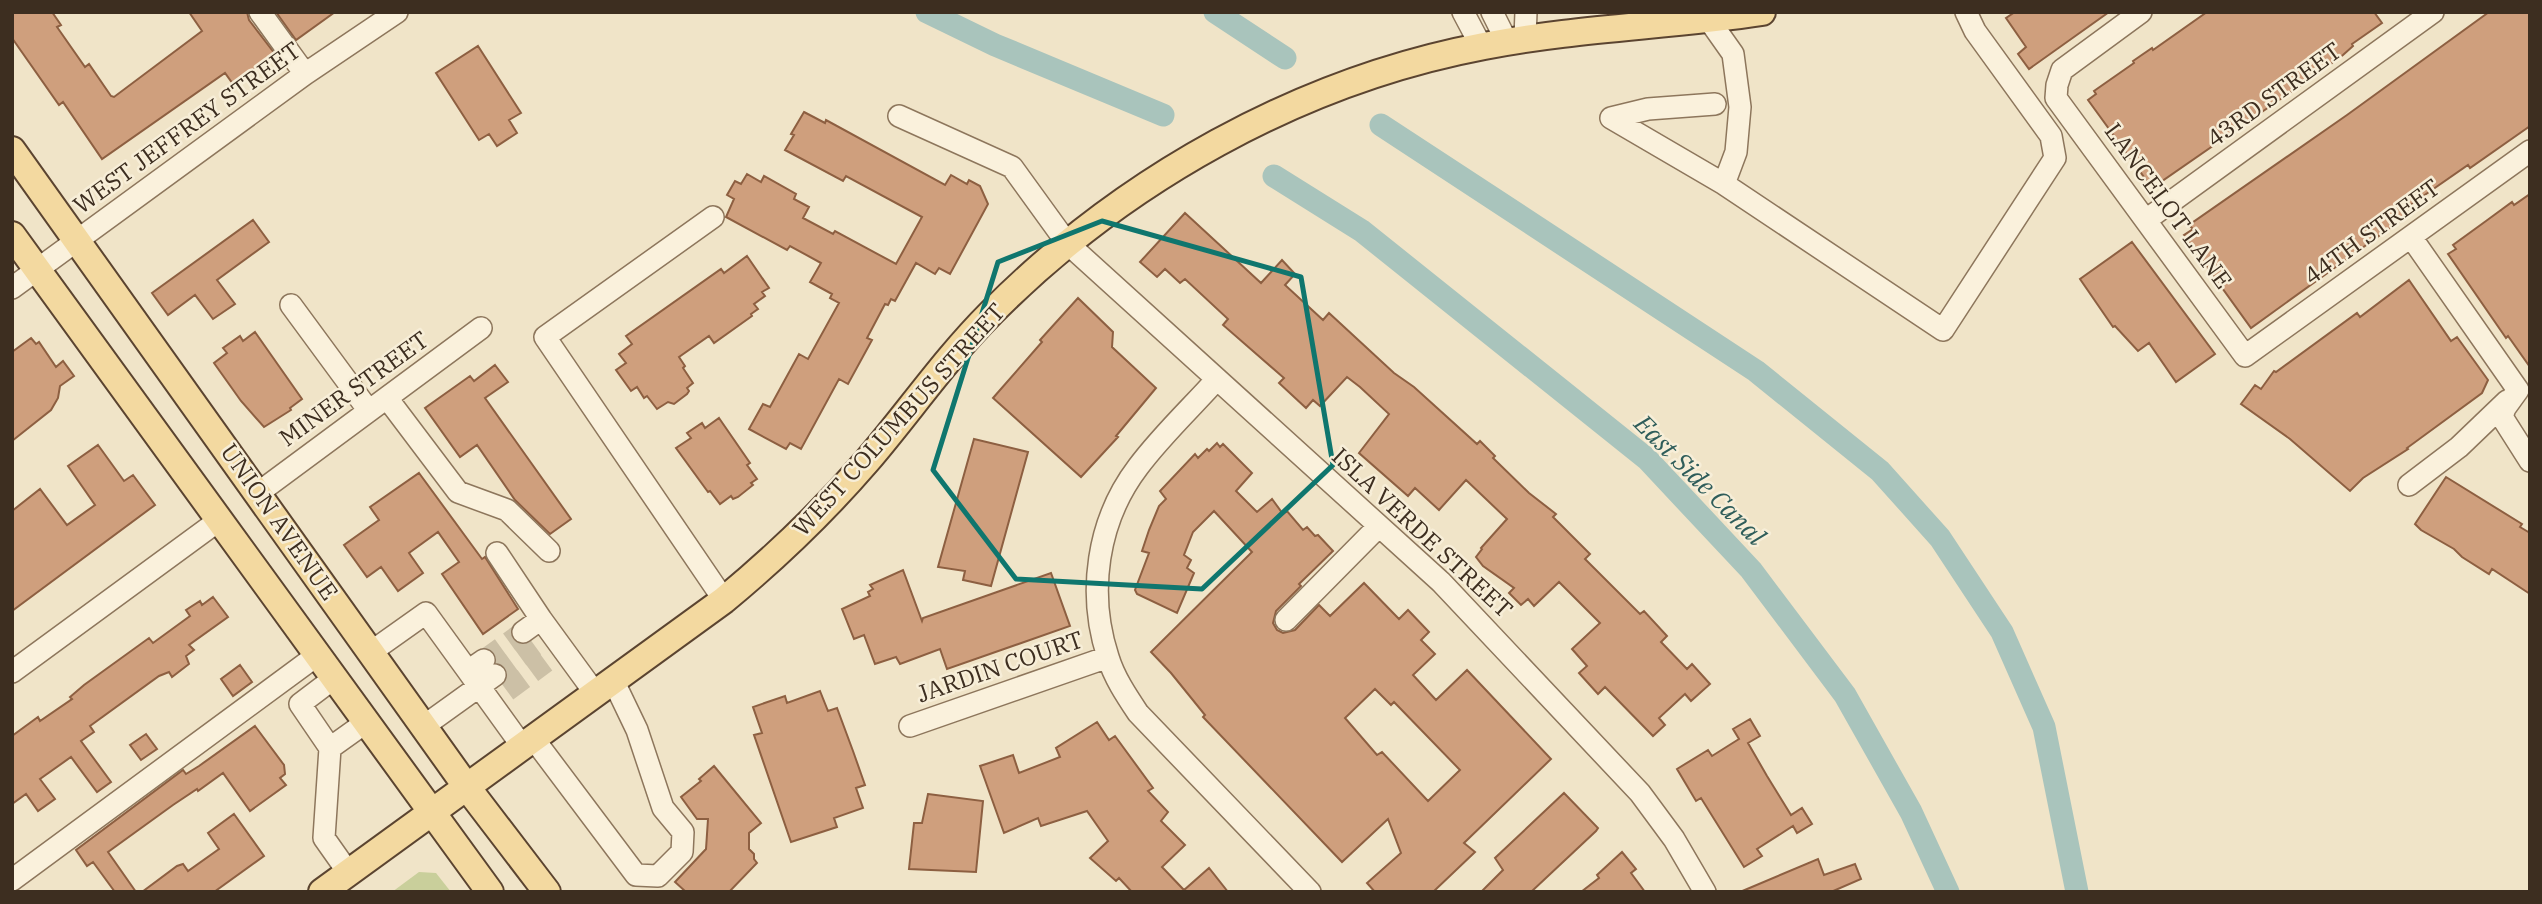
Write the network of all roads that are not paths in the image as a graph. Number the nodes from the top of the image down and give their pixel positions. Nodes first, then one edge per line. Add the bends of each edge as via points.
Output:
1 (260, 12) edge
2 (397, 12) edge
3 (1463, 12) edge
4 (1492, 12) edge
5 (1526, 12) edge
6 (1762, 12) edge
7 (1966, 12) edge
8 (2141, 12) edge
9 (2432, 12) edge
10 (1709, 16) edge
11 (1645, 19) edge
12 (1504, 42) junction
13 (305, 74) junction
14 (1715, 104) dead end
15 (899, 116) dead end
16 (12, 150) edge
17 (2530, 151) edge
18 (1724, 184) junction
19 (713, 217) dead end
20 (2146, 220) junction
21 (12, 235) edge
22 (2412, 237) junction
23 (78, 240) junction
24 (1068, 243) junction
25 (37, 270) junction
26 (12, 288) edge
27 (291, 305) dead end
28 (481, 328) dead end
29 (2245, 356) joint
30 (1217, 379) junction
31 (2524, 386) edge
32 (387, 398) junction
33 (369, 411) junction
34 (2530, 461) edge
35 (2409, 485) dead end
36 (258, 493) junction
37 (218, 521) junction
38 (1379, 526) junction
39 (549, 551) dead end
40 (497, 553) dead end
41 (724, 600) junction
42 (1286, 620) dead end
43 (371, 652) junction
44 (316, 656) junction
45 (1108, 657) junction
46 (12, 672) edge
47 (333, 679) junction
48 (487, 681) junction
49 (604, 686) junction
50 (365, 723) junction
51 (424, 726) junction
52 (910, 726) dead end
53 (528, 742) junction
54 (330, 748) junction
55 (466, 786) junction
56 (430, 812) junction
57 (494, 822) junction
58 (348, 872) junction
59 (12, 880) edge
60 (321, 892) edge
61 (489, 892) edge
62 (547, 892) edge
63 (565, 892) edge
64 (1311, 892) edge
65 (1705, 892) edge

1 - 13 street
2 - 13 street, WEST JEFFREY STREET
3 - 12 street
4 - 12 street
5 - 12 street
6 - 10 main road, WEST COLUMBUS STREET
7 - 18 street via 2051,136 2055,158 1943,330
8 - 20 street, LANCELOT LANE via 2062,70 2056,98
9 - 20 street, 43RD STREET
10 - 11 main road, WEST COLUMBUS STREET
10 - 18 street via 1733,54 1740,107 1736,152
11 - 12 main road, WEST COLUMBUS STREET
12 - 24 main road, WEST COLUMBUS STREET via 1390,71 1288,108 1174,169
13 - 23 street, WEST JEFFREY STREET
14 - 18 street via 1648,109 1611,118
15 - 24 street, ISLA VERDE STREET via 1012,167
16 - 23 main road, UNION AVENUE
17 - 22 street, 44TH STREET
19 - 41 street via 545,337
20 - 29 street, LANCELOT LANE
21 - 25 main road, UNION AVENUE
22 - 29 street, 44TH STREET
22 - 31 street
23 - 25 street, WEST JEFFREY STREET
23 - 36 main road, UNION AVENUE
24 - 30 street, ISLA VERDE STREET
24 - 41 main road, WEST COLUMBUS STREET via 946,361 824,509
25 - 26 street, WEST JEFFREY STREET
25 - 37 main road, UNION AVENUE
27 - 33 street
28 - 32 street, MINER STREET
30 - 38 street, ISLA VERDE STREET
30 - 45 street via 1138,467 1107,527 1097,586 1098,619
31 - 34 street via 2502,417
31 - 35 street via 2459,447
32 - 33 street, MINER STREET
32 - 39 street via 458,492 507,510
33 - 36 street, MINER STREET
36 - 43 main road, UNION AVENUE
37 - 44 main road, UNION AVENUE
37 - 46 street
38 - 42 street
38 - 65 street, ISLA VERDE STREET via 1473,614 1640,793
40 - 49 street via 543,641
41 - 49 main road, WEST COLUMBUS STREET
43 - 48 street via 426,613
43 - 51 main road, UNION AVENUE
44 - 47 main road, UNION AVENUE
44 - 59 street
45 - 52 street, JARDIN COURT
45 - 64 street via 1121,687 1155,733
47 - 50 main road, UNION AVENUE
47 - 54 street via 300,704
48 - 51 street
48 - 53 street
49 - 53 main road, WEST COLUMBUS STREET
49 - 53 street via 637,730 663,808 683,832 682,852 657,876 636,875
50 - 54 street
50 - 56 main road, UNION AVENUE
51 - 55 main road, UNION AVENUE
53 - 55 main road, WEST COLUMBUS STREET
54 - 58 street via 324,838
55 - 56 main road, WEST COLUMBUS STREET
55 - 57 main road, UNION AVENUE
56 - 58 main road, WEST COLUMBUS STREET
56 - 61 main road, UNION AVENUE
57 - 62 main road, UNION AVENUE
57 - 63 main road
58 - 60 main road, WEST COLUMBUS STREET

